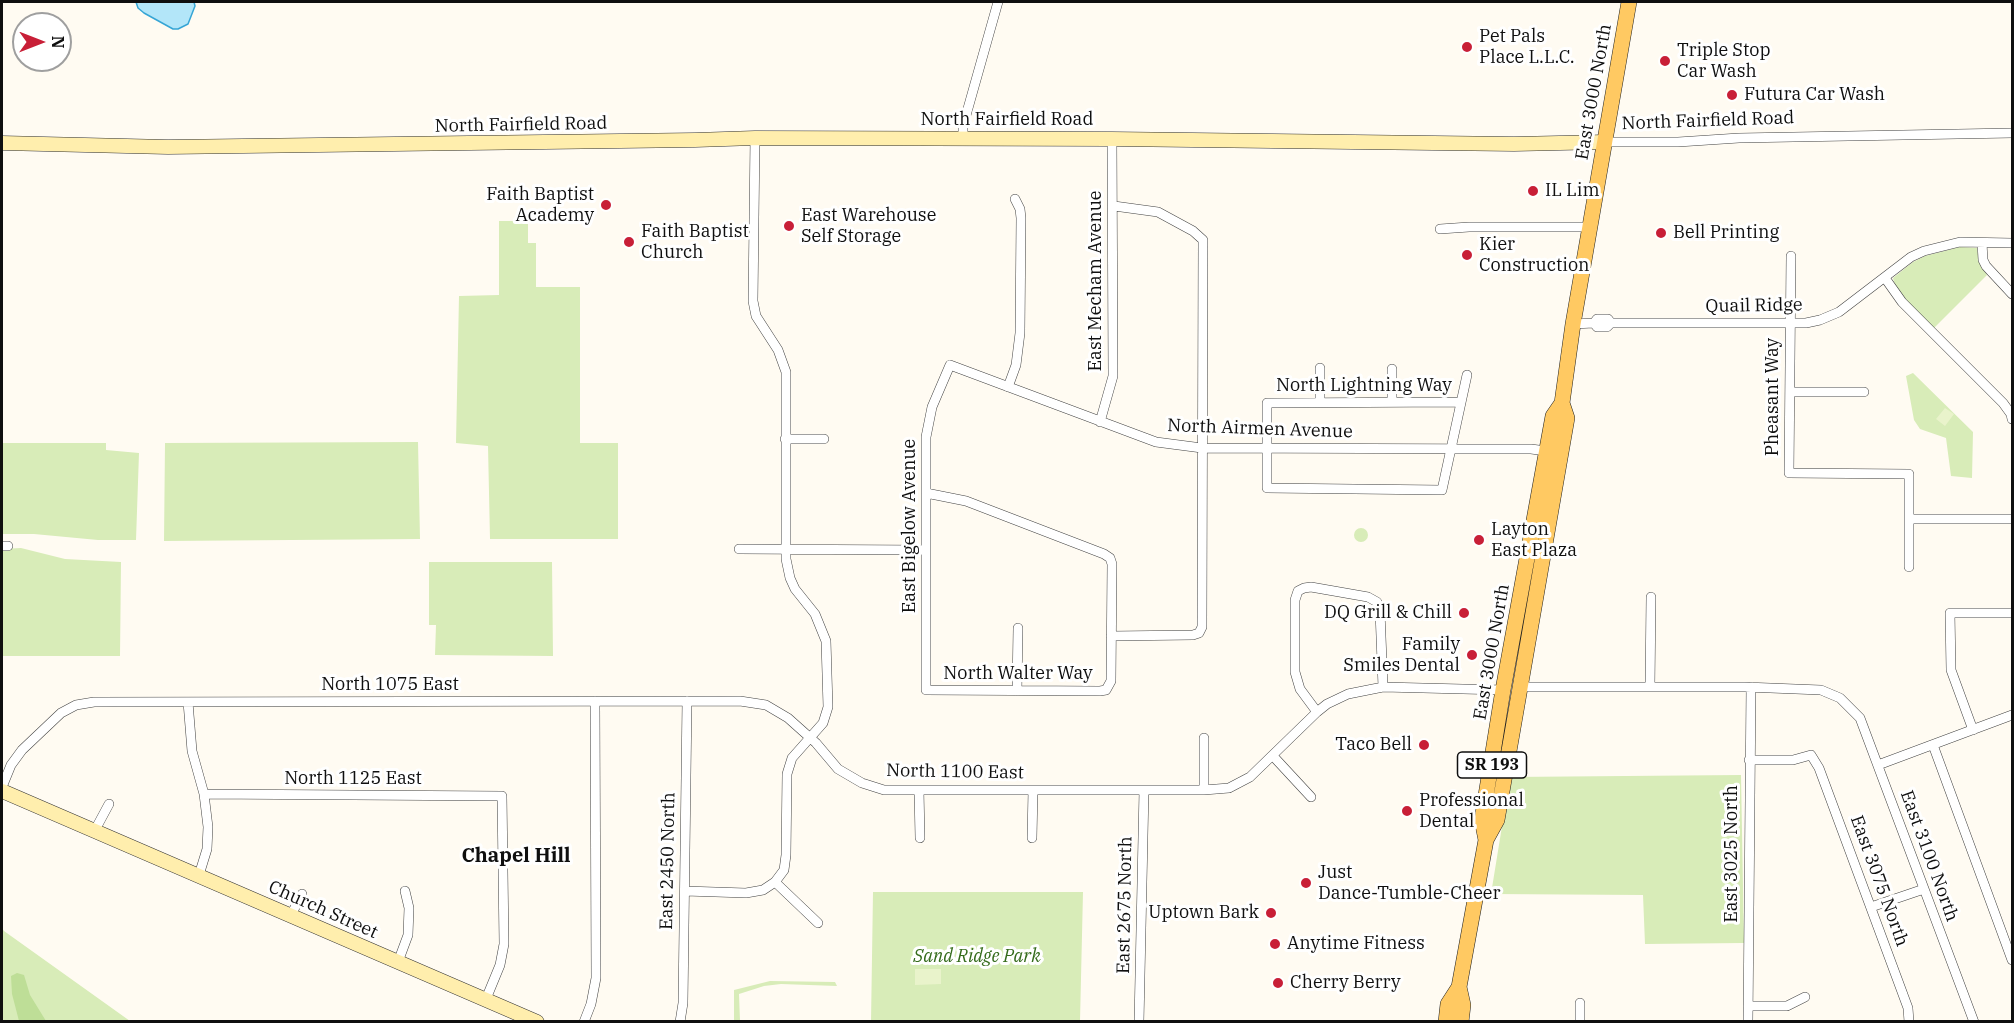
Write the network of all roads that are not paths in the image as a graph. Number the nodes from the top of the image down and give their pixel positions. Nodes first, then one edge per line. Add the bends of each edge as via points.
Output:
1 (998, 2) edge
2 (1629, 2) edge
3 (2013, 133) edge
4 (755, 138) junction
5 (963, 138) junction
6 (1112, 139) junction
7 (1605, 142) junction
8 (2, 143) edge
9 (1015, 199) dead end
10 (1114, 206) junction
11 (1590, 227) junction
12 (1440, 229) dead end
13 (1982, 243) junction
14 (2013, 243) edge
15 (1791, 256) dead end
16 (1885, 278) junction
17 (2013, 294) edge
18 (1573, 324) junction
19 (1790, 324) junction
20 (950, 365) joint
21 (1320, 368) dead end
22 (1392, 369) dead end
23 (1467, 375) dead end
24 (1008, 387) junction
25 (1790, 392) junction
26 (1864, 393) dead end
27 (1320, 402) junction
28 (1392, 402) junction
29 (1461, 402) junction
30 (1562, 403) junction
31 (2013, 419) edge
32 (1100, 422) junction
33 (785, 439) junction
34 (824, 439) dead end
35 (1202, 448) junction
36 (1268, 449) junction
37 (1450, 449) junction
38 (1546, 452) junction
39 (926, 493) junction
40 (1909, 519) junction
41 (2013, 519) edge
42 (1532, 533) junction
43 (740, 549) dead end
44 (785, 550) junction
45 (924, 550) junction
46 (1909, 567) dead end
47 (1651, 597) dead end
48 (2013, 613) edge
49 (1018, 628) dead end
50 (1111, 636) junction
51 (1521, 686) junction
52 (1383, 687) junction
53 (1650, 687) junction
54 (1751, 687) junction
55 (926, 690) joint
56 (1017, 690) junction
57 (1503, 690) junction
58 (595, 701) junction
59 (687, 701) junction
60 (189, 702) junction
61 (1317, 712) junction
62 (2013, 715) edge
63 (1973, 730) junction
64 (810, 738) junction
65 (1204, 738) dead end
66 (1933, 745) junction
67 (1273, 756) junction
68 (1749, 760) junction
69 (1878, 765) junction
70 (2, 789) edge
71 (919, 790) junction
72 (1033, 790) junction
73 (1144, 790) junction
74 (1204, 790) junction
75 (204, 794) junction
76 (1311, 797) dead end
77 (109, 804) dead end
78 (95, 830) junction
79 (1489, 835) junction
80 (920, 838) dead end
81 (1032, 838) dead end
82 (199, 875) junction
83 (776, 882) junction
84 (1924, 889) junction
85 (405, 891) dead end
86 (685, 891) junction
87 (302, 894) dead end
88 (1871, 907) junction
89 (291, 915) junction
90 (818, 923) dead end
91 (2013, 960) edge
92 (398, 962) junction
93 (1458, 987) junction
94 (1805, 997) dead end
95 (486, 999) junction
96 (1580, 1003) dead end
97 (1748, 1006) junction
98 (537, 1022) edge
99 (584, 1022) edge
100 (680, 1022) edge
101 (1139, 1022) edge
102 (1446, 1022) edge
103 (1461, 1022) edge
104 (1580, 1022) edge
105 (1748, 1022) edge
106 (1909, 1022) edge
107 (1974, 1022) edge

1 - 5 street
2 - 7 main road, East 3000 North / SR 193
3 - 7 street, North Fairfield Road
4 - 5 main road, North Fairfield Road
4 - 8 main road, North Fairfield Road via 149,147
4 - 33 street via 753,301 756,316 784,361
5 - 6 main road, North Fairfield Road
6 - 7 main road, North Fairfield Road
6 - 10 street, East Mecham Avenue
7 - 11 main road, East 3000 North / SR 193
9 - 24 street via 1021,218 1020,333 1016,365
10 - 32 street, East Mecham Avenue via 1113,376
10 - 35 street via 1158,212 1203,240
11 - 12 street
11 - 18 main road, East 3000 North / SR 193
13 - 14 street, Quail Ridge
13 - 16 street, Quail Ridge via 1951,244 1924,251
13 - 17 street via 1986,266
15 - 19 street, Pheasant Way
16 - 19 street, Quail Ridge via 1839,312 1820,320
16 - 31 street via 1902,302 2003,403
18 - 19 street, Quail Ridge
18 - 30 main road, East 3000 North / SR 193
19 - 25 street, Pheasant Way
20 - 24 street, North Airmen Avenue
20 - 39 street, East Bigelow Avenue via 929,417
21 - 27 street
22 - 28 street
23 - 29 street
24 - 32 street, North Airmen Avenue
25 - 26 street
25 - 40 street, Pheasant Way via 1789,473 1909,474
27 - 28 street, North Lightning Way
27 - 36 street, North Lightning Way via 1267,403
28 - 29 street, North Lightning Way
29 - 37 street
30 - 38 main road, East 3000 North / SR 193 via 1553,416
30 - 51 main road, East 3000 North / SR 193 via 1567,418
32 - 35 street, North Airmen Avenue via 1156,442
33 - 34 street
33 - 44 street
35 - 36 street, North Airmen Avenue
35 - 50 street via 1202,627 1193,635
36 - 37 street, North Airmen Avenue
36 - 37 street via 1267,488 1442,490
37 - 38 street, North Airmen Avenue
38 - 42 main road, East 3000 North / SR 193
39 - 45 street, East Bigelow Avenue
39 - 50 street via 966,501 1110,558
40 - 41 street
40 - 46 street, Pheasant Way
42 - 51 main road via 1533,561 1515,673
42 - 57 main road, East 3000 North / SR 193
43 - 44 street
44 - 45 street
44 - 64 street via 790,578 815,614 826,641 828,707 823,723
45 - 55 street, East Bigelow Avenue
47 - 53 street
48 - 63 street via 1950,613 1951,670
49 - 56 street
50 - 56 street, North Walter Way via 1110,686 1106,690
51 - 53 street
51 - 79 main road, East 3000 North / SR 193 via 1497,820
52 - 57 street, North 1100 East
52 - 61 street, North 1100 East via 1348,694
52 - 61 street via 1377,602 1311,587 1298,591 1295,672 1300,689
53 - 54 street
54 - 68 street, East 3025 North
54 - 69 street, East 3100 North via 1821,690 1840,698 1860,718
55 - 56 street, North Walter Way
57 - 79 main road, East 3000 North / SR 193 via 1482,820
58 - 59 street, North 1075 East
58 - 60 street, North 1075 East
58 - 99 street via 596,978
59 - 64 street, North 1100 East via 766,705
59 - 86 street, East 2450 North
60 - 70 street, North 1075 East via 76,705 61,713 22,750
60 - 75 street via 192,751
61 - 67 street, North 1100 East
62 - 63 street
63 - 66 street
64 - 71 street, North 1100 East via 838,769 862,783 884,790
64 - 83 street via 792,758 787,774 786,855 784,870
65 - 74 street
66 - 69 street
66 - 91 street
67 - 74 street, North 1100 East via 1250,777 1229,788
67 - 76 street
68 - 88 street, East 3075 North via 1793,760 1811,755
68 - 97 street, East 3025 North
69 - 84 street, East 3100 North
70 - 78 main road, Church Street
71 - 72 street, North 1100 East
71 - 80 street
72 - 73 street, North 1100 East
72 - 81 street
73 - 74 street, North 1100 East
73 - 101 street, East 2675 North
75 - 82 street via 207,849
75 - 95 street, North 1125 East via 502,796 504,944
77 - 78 street
78 - 82 main road, Church Street
79 - 93 main road, East 3000 North / SR 193
82 - 89 main road, Church Street
83 - 86 street via 763,890 746,892
83 - 90 street
84 - 88 street
84 - 107 street, East 3100 North
85 - 92 street via 408,935
86 - 100 street, East 2450 North
87 - 89 street
88 - 106 street, East 3075 North via 1908,1008
89 - 92 main road, Church Street
92 - 95 main road, Church Street
93 - 102 main road, East 3000 North / SR 193 via 1448,1004
93 - 103 main road, East 3000 North / SR 193 via 1463,1005
94 - 97 street via 1787,1006
95 - 98 main road, Church Street
96 - 104 street
97 - 105 street, East 3025 North

